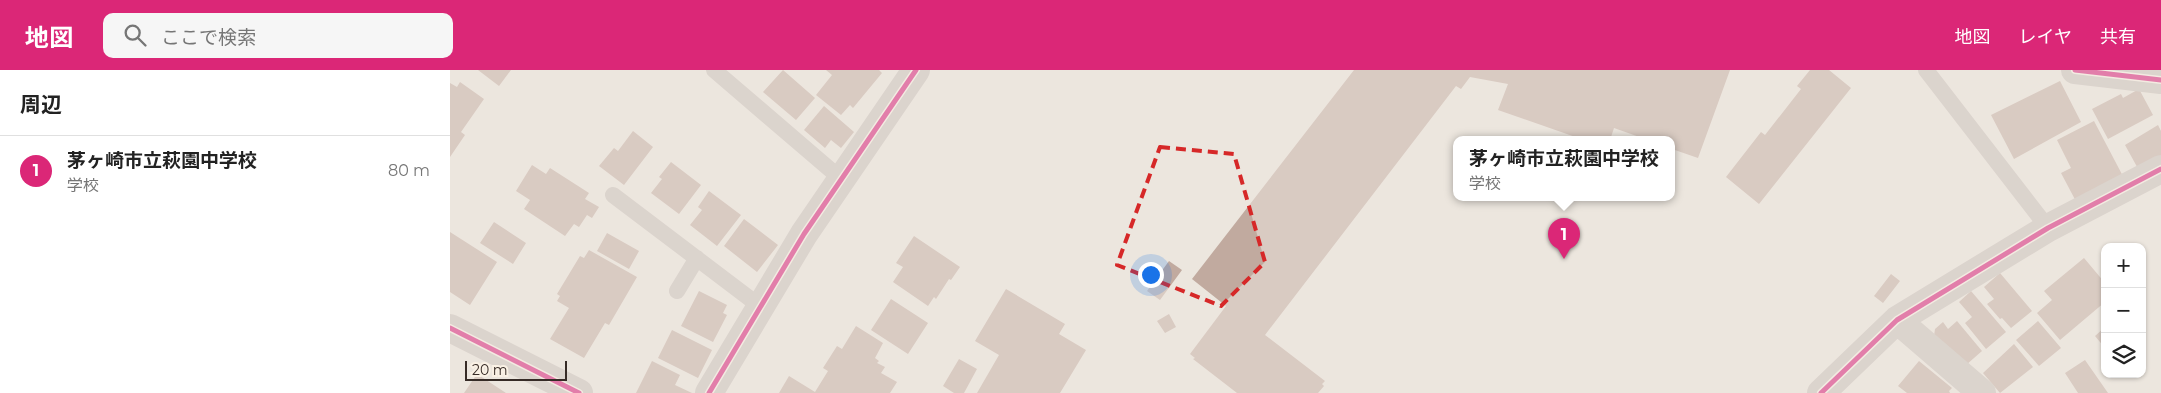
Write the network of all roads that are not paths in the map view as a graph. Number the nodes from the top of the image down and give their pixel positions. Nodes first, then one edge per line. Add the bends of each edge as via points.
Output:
1 (714, 70) edge
2 (916, 70) edge
3 (1926, 70) edge
4 (2076, 70) edge
5 (2161, 80) edge
6 (2161, 169) edge
7 (840, 178) junction
8 (613, 195) dead end
9 (2048, 228) junction
10 (697, 258) junction
11 (677, 291) dead end
12 (761, 307) junction
13 (1897, 320) junction
14 (450, 328) edge
15 (579, 393) edge
16 (709, 393) edge
17 (1821, 393) edge
18 (1982, 393) edge

1 - 7 lane
2 - 7 street
3 - 9 lane
4 - 5 street
6 - 9 street
7 - 12 street
8 - 10 lane
9 - 13 street
10 - 11 lane
10 - 12 lane
12 - 16 street
13 - 17 street
13 - 18 street
14 - 15 street

